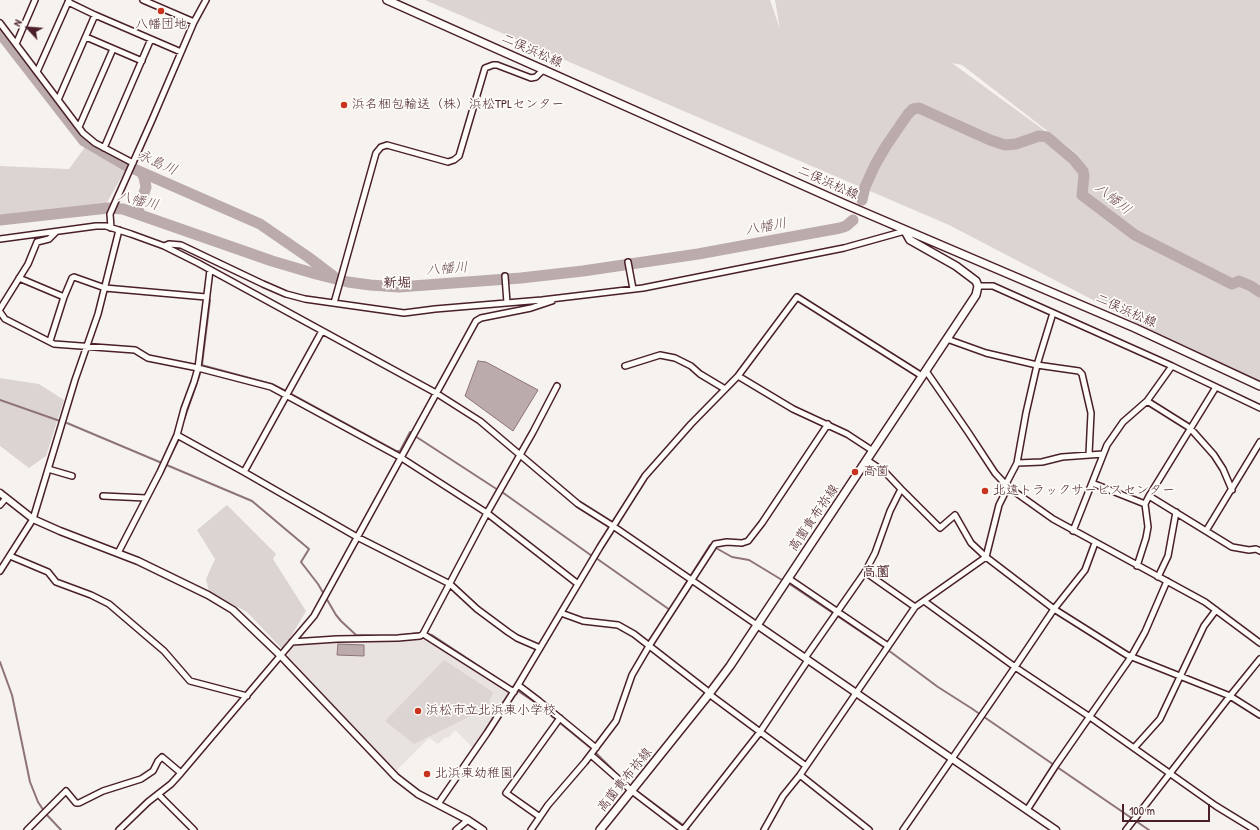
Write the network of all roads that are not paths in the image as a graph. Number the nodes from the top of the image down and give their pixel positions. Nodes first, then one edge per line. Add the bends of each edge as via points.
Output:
1 (35, 0) edge
2 (143, 0) edge
3 (206, 0) edge
4 (387, 0) edge
5 (69, 1) edge
6 (95, 14) junction
7 (194, 22) junction
8 (0, 23) edge
9 (86, 37) junction
10 (151, 39) junction
11 (16, 44) junction
12 (113, 49) junction
13 (181, 52) junction
14 (142, 61) junction
15 (544, 70) junction
16 (37, 72) junction
17 (58, 100) junction
18 (79, 128) junction
19 (104, 148) junction
20 (133, 163) junction
21 (111, 228) junction
22 (119, 230) junction
23 (905, 230) junction
24 (56, 232) junction
25 (0, 239) edge
26 (164, 246) junction
27 (628, 262) dead end
28 (210, 270) junction
29 (505, 276) dead end
30 (19, 278) junction
31 (978, 286) junction
32 (105, 288) junction
33 (633, 289) junction
34 (64, 297) junction
35 (206, 297) junction
36 (565, 297) junction
37 (334, 303) junction
38 (507, 303) junction
39 (0, 310) edge
40 (1053, 313) junction
41 (322, 331) junction
42 (947, 339) junction
43 (50, 341) junction
44 (88, 346) junction
45 (1037, 365) junction
46 (625, 366) dead end
47 (1172, 366) junction
48 (198, 368) junction
49 (924, 374) junction
50 (738, 376) junction
51 (558, 386) dead end
52 (1260, 386) edge
53 (1216, 387) junction
54 (725, 388) junction
55 (436, 393) junction
56 (286, 395) junction
57 (1147, 401) junction
58 (1260, 408) edge
59 (828, 424) junction
60 (1190, 428) junction
61 (177, 435) junction
62 (1260, 442) edge
63 (873, 451) junction
64 (520, 454) junction
65 (1089, 454) junction
66 (1103, 454) junction
67 (400, 457) junction
68 (867, 460) junction
69 (1018, 463) junction
70 (48, 469) junction
71 (244, 472) junction
72 (72, 476) dead end
73 (1092, 483) junction
74 (1008, 488) junction
75 (901, 489) junction
76 (1232, 490) junction
77 (0, 493) edge
78 (103, 496) dead end
79 (1149, 496) junction
80 (6, 498) junction
81 (146, 498) junction
82 (1146, 504) junction
83 (0, 505) edge
84 (1176, 512) junction
85 (488, 513) junction
86 (33, 519) junction
87 (613, 526) junction
88 (1073, 531) junction
89 (1206, 531) junction
90 (357, 537) junction
91 (1095, 543) junction
92 (1260, 551) edge
93 (118, 553) junction
94 (10, 556) junction
95 (986, 557) junction
96 (1137, 566) junction
97 (0, 572) edge
98 (865, 572) junction
99 (1158, 576) junction
100 (788, 578) junction
101 (691, 580) junction
102 (1167, 581) junction
103 (450, 584) junction
104 (578, 584) junction
105 (924, 601) junction
106 (915, 607) junction
107 (1054, 609) junction
108 (1216, 610) junction
109 (560, 613) junction
110 (836, 613) junction
111 (757, 625) junction
112 (423, 634) junction
113 (292, 642) junction
114 (1260, 643) edge
115 (649, 646) junction
116 (540, 648) junction
117 (887, 648) junction
118 (281, 656) junction
119 (1131, 657) junction
120 (806, 659) junction
121 (1260, 659) edge
122 (1015, 668) junction
123 (1180, 677) junction
124 (516, 689) junction
125 (856, 693) junction
126 (710, 694) junction
127 (247, 696) junction
128 (1230, 696) junction
129 (1260, 715) edge
130 (1090, 717) junction
131 (559, 720) junction
132 (760, 732) junction
133 (596, 748) junction
134 (1134, 748) junction
135 (591, 755) junction
136 (952, 759) junction
137 (806, 766) junction
138 (181, 773) junction
139 (1171, 773) junction
140 (800, 775) junction
141 (632, 791) junction
142 (158, 794) junction
143 (438, 804) junction
144 (1027, 810) junction
145 (540, 817) junction
146 (468, 820) junction
147 (27, 830) edge
148 (119, 830) edge
149 (194, 830) edge
150 (456, 830) edge
151 (483, 830) edge
152 (531, 830) edge
153 (600, 830) edge
154 (683, 830) edge
155 (764, 830) edge
156 (869, 830) edge
157 (903, 830) edge
158 (1056, 830) edge
159 (1126, 830) edge
160 (1255, 830) edge

1 - 11 street
2 - 7 street
3 - 7 street
4 - 15 main road, 二俣浜松線
5 - 6 street
5 - 16 street
6 - 9 street
6 - 10 street
7 - 13 street
8 - 11 street
9 - 12 street
9 - 17 street
10 - 13 street
10 - 14 street
11 - 16 street
12 - 14 street
12 - 18 street
13 - 20 street
14 - 19 street
15 - 23 main road, 二俣浜松線
15 - 37 street via 536,78 531,78 497,66 485,68 459,156 454,160 448,162 387,145 381,146 376,154
16 - 17 street
17 - 18 street
18 - 19 street via 89,139
19 - 20 street
20 - 21 street via 110,214
21 - 22 street
21 - 24 street via 96,226
22 - 26 street
22 - 32 street
23 - 31 main road via 910,240 971,276
23 - 33 street via 844,248
23 - 52 main road, 二俣浜松線 via 1066,298
24 - 25 street
24 - 30 street via 49,240 37,242
26 - 28 street
26 - 37 street via 181,245 286,294 305,300
27 - 33 street
28 - 35 street
28 - 41 street
29 - 38 street
30 - 34 street
30 - 39 street
31 - 40 street via 993,286
31 - 42 main road, 高薗貴布祢線 via 976,295
32 - 34 street via 74,277
32 - 35 street
32 - 44 street
33 - 36 street
34 - 43 street
35 - 48 street
36 - 38 street
36 - 55 street via 476,321
37 - 38 street via 404,313
39 - 43 street via 5,319
40 - 45 street
40 - 47 street
41 - 55 street
41 - 56 street
42 - 45 street via 986,353
42 - 49 main road, 高薗貴布祢線
43 - 44 street via 54,344
44 - 48 street via 135,350 148,358
44 - 70 street
45 - 65 street via 1079,371 1082,374 1091,413
45 - 69 street
46 - 54 street via 660,355 674,358
47 - 53 street
47 - 57 street
48 - 56 street via 259,383
48 - 61 street
49 - 50 street via 797,297
49 - 63 main road, 高薗貴布祢線
49 - 74 street
50 - 54 street
50 - 59 street via 793,409
51 - 64 street
53 - 58 street
53 - 60 street
54 - 87 street via 645,476
55 - 64 street via 480,422
55 - 67 street
56 - 67 street
56 - 71 street
57 - 60 street
57 - 66 street via 1123,422
59 - 63 street
59 - 101 street via 752,536 742,543 715,544
60 - 76 street via 1214,455
60 - 79 street
61 - 71 street
61 - 81 street
62 - 76 street
63 - 68 main road, 高薗貴布祢線
64 - 85 street
64 - 87 street via 578,504
65 - 66 street
65 - 69 street via 1042,462
66 - 73 street
67 - 85 street
67 - 90 street
68 - 75 street via 885,472
68 - 100 main road, 高薗貴布祢線
69 - 74 street via 1007,482
70 - 72 street
70 - 86 street
71 - 90 street
73 - 82 street
73 - 88 street
74 - 88 street via 1030,505
74 - 95 street via 999,505
75 - 95 street via 940,528 955,515 971,543
75 - 98 street
76 - 89 street
77 - 80 street
78 - 81 street
79 - 82 street
79 - 84 street
80 - 83 street
80 - 86 street
81 - 93 street
82 - 96 street via 1148,527
84 - 89 street
84 - 99 street via 1168,556
85 - 103 street
85 - 104 street
86 - 93 street
86 - 94 street
87 - 101 street
87 - 104 street
88 - 91 street
89 - 92 street via 1232,547
90 - 103 street
90 - 113 street via 314,616
91 - 96 street
91 - 107 street via 1085,570
93 - 118 street via 222,603
94 - 97 street
94 - 127 street via 48,572 56,582 109,604 164,651 190,681
95 - 105 street
95 - 107 street
96 - 99 street
98 - 106 street
98 - 110 street
99 - 102 street
100 - 110 street
100 - 111 main road, 高薗貴布祢線
101 - 111 street
101 - 115 street
102 - 108 street
102 - 119 street
103 - 112 street
103 - 116 street via 477,609 508,632
104 - 109 street
105 - 106 street
105 - 122 street
106 - 117 street
107 - 119 street
107 - 122 street
108 - 114 street
108 - 123 street via 1204,626
109 - 115 street via 583,621 618,625
109 - 116 street
110 - 117 street
110 - 120 street
111 - 120 street
111 - 126 main road, 高薗貴布祢線
112 - 113 street via 398,638
112 - 124 street
113 - 118 street
115 - 126 street
115 - 133 street via 632,675 616,721
116 - 124 street
117 - 125 street
118 - 127 street
118 - 143 street via 396,777 418,794
119 - 123 street
119 - 130 street
120 - 125 street
120 - 132 street
121 - 128 street
122 - 130 street
122 - 136 street
123 - 128 street
123 - 134 street via 1160,719
124 - 131 street via 539,701
124 - 143 street
125 - 136 street
125 - 137 street
126 - 132 street
126 - 141 main road, 高薗貴布祢線
127 - 138 street
128 - 129 street
128 - 139 street
130 - 134 street
130 - 144 street
131 - 133 street
131 - 145 street via 506,793
132 - 137 street
132 - 154 street
133 - 135 street
134 - 139 street
135 - 141 street
135 - 145 street
136 - 144 street
136 - 157 street
137 - 140 street
138 - 142 street
138 - 147 street via 162,757 153,771 141,780 103,791 79,803 76,803 66,791
139 - 159 street
139 - 160 street via 1216,806
140 - 155 street via 783,796
140 - 156 street
141 - 153 main road, 高薗貴布祢線
141 - 154 street
142 - 148 street
142 - 149 street
143 - 146 street
144 - 158 street
145 - 152 street
146 - 150 street
146 - 151 street

